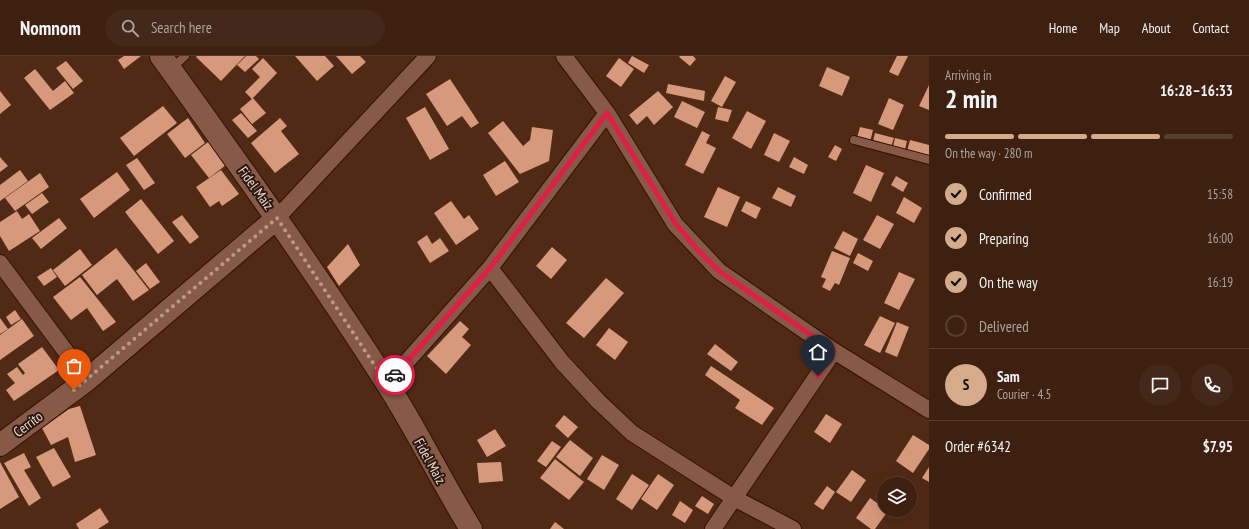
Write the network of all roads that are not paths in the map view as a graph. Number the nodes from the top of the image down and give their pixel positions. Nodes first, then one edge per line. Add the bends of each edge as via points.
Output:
1 (428, 56) edge
2 (564, 56) edge
3 (172, 60) edge
4 (607, 113) junction
5 (854, 140) dead end
6 (929, 160) edge
7 (277, 218) junction
8 (0, 263) edge
9 (490, 268) junction
10 (834, 351) junction
11 (87, 380) junction
12 (387, 384) junction
13 (929, 410) edge
14 (0, 445) edge
15 (734, 498) junction
16 (471, 529) edge
17 (713, 529) edge
18 (793, 529) edge

1 - 7 street
2 - 4 street
3 - 7 street, Fidel Maíz
4 - 9 street
4 - 10 street via 676,224 697,249 719,271
5 - 6 lane
7 - 11 street, Cerrito
7 - 12 street, Fidel Maíz
8 - 11 street
9 - 12 street
9 - 15 street via 562,362 632,434
10 - 13 street
10 - 15 street
11 - 14 street, Cerrito
12 - 16 street, Fidel Maíz
15 - 17 street
15 - 18 street

